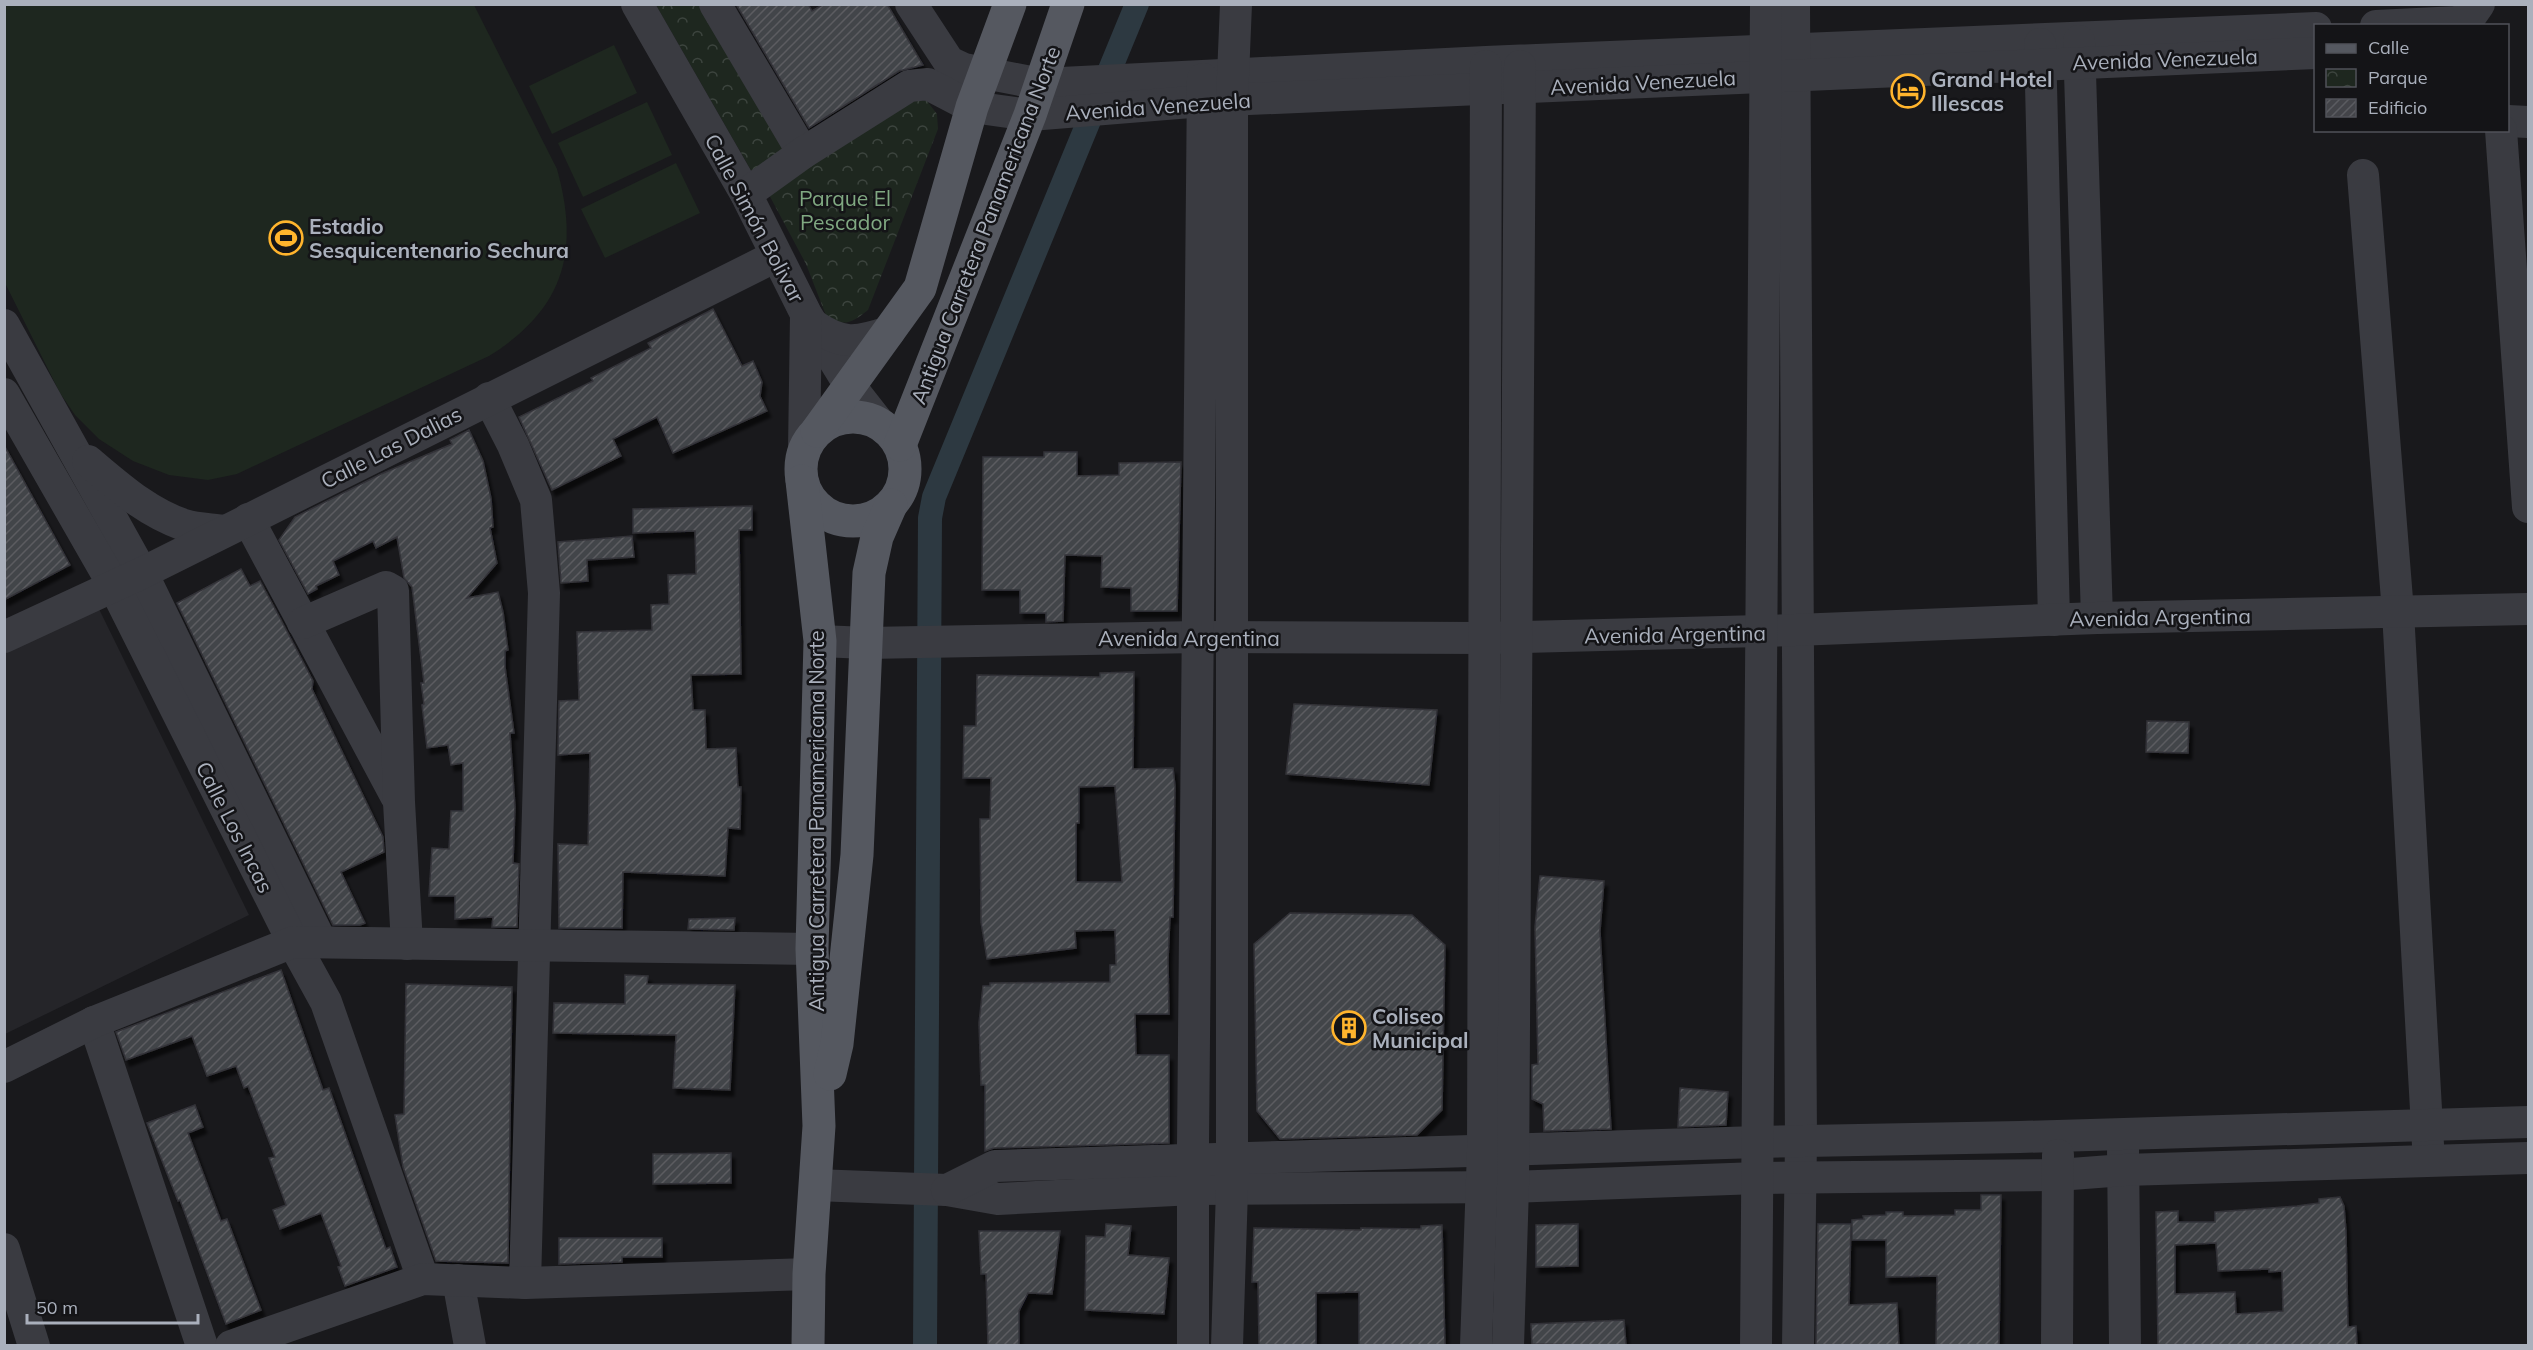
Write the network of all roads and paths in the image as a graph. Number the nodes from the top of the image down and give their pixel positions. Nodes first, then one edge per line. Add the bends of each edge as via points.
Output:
1 (637, 4) edge
2 (715, 4) edge
3 (910, 4) edge
4 (1010, 4) edge
5 (1068, 4) edge
6 (1236, 4) edge
7 (1766, 4) edge
8 (1794, 4) edge
9 (2479, 4) edge
10 (2492, 4) edge
11 (2416, 24) edge
12 (2493, 24) edge
13 (2314, 28) edge
14 (2079, 50) junction
15 (2040, 52) junction
16 (2314, 52) edge
17 (1780, 63) junction
18 (984, 74) junction
19 (1487, 75) junction
20 (1520, 75) junction
21 (1041, 84) junction
22 (1218, 88) junction
23 (972, 106) junction
24 (1030, 115) junction
25 (2509, 121) edge
26 (2529, 122) edge
27 (2502, 132) edge
28 (803, 153) junction
29 (2516, 166) edge
30 (2363, 175) dead end
31 (746, 194) junction
32 (776, 256) junction
33 (809, 320) junction
34 (4, 325) edge
35 (889, 332) junction
36 (850, 386) junction
37 (4, 394) edge
38 (489, 398) junction
39 (890, 434) junction
40 (72, 447) junction
41 (807, 454) junction
42 (891, 506) junction
43 (2529, 507) edge
44 (237, 525) junction
45 (142, 573) junction
46 (114, 586) junction
47 (2529, 609) edge
48 (2398, 612) junction
49 (2097, 618) junction
50 (2054, 620) junction
51 (303, 623) junction
52 (1796, 630) junction
53 (1761, 631) junction
54 (4, 637) edge
55 (1199, 637) junction
56 (1231, 638) junction
57 (1500, 638) junction
58 (820, 641) junction
59 (867, 643) junction
60 (399, 802) junction
61 (307, 942) junction
62 (407, 944) junction
63 (533, 945) junction
64 (812, 949) junction
65 (94, 1022) junction
66 (4, 1067) edge
67 (2529, 1122) edge
68 (2428, 1125) junction
69 (819, 1126) junction
70 (2123, 1134) junction
71 (2057, 1136) junction
72 (1801, 1141) junction
73 (1758, 1142) junction
74 (1498, 1150) junction
75 (2529, 1158) edge
76 (2428, 1161) junction
77 (2124, 1170) junction
78 (1231, 1174) junction
79 (1194, 1175) junction
80 (2058, 1175) junction
81 (1758, 1178) junction
82 (1800, 1178) junction
83 (815, 1185) junction
84 (1482, 1186) junction
85 (1513, 1187) junction
86 (4, 1249) edge
87 (809, 1274) junction
88 (423, 1279) junction
89 (458, 1281) junction
90 (525, 1283) junction
91 (34, 1346) edge
92 (202, 1346) edge
93 (231, 1346) edge
94 (470, 1346) edge
95 (808, 1346) edge
96 (1193, 1346) edge
97 (1227, 1346) edge
98 (1476, 1346) edge
99 (1508, 1346) edge
100 (1756, 1346) edge
101 (1798, 1346) edge
102 (2057, 1346) edge
103 (2125, 1346) edge

1 - 31 street, Calle Simón Bolivar
2 - 28 street
3 - 18 street, Avenida Venezuela via 949,62
4 - 18 main road, Antigua Carretera Panamericana Norte
5 - 21 main road, Antigua Carretera Panamericana Norte
6 - 22 street
7 - 17 street
8 - 17 street
9 - 11 street via 2472,14 2457,22
10 - 12 street
13 - 14 street, Avenida Venezuela
14 - 15 street, Avenida Venezuela
14 - 16 street, Avenida Venezuela
14 - 49 street
15 - 17 street, Avenida Venezuela
15 - 50 street
17 - 20 street, Avenida Venezuela
17 - 52 street
17 - 53 street
18 - 21 street, Avenida Venezuela
18 - 23 main road, Antigua Carretera Panamericana Norte
19 - 20 street, Avenida Venezuela
19 - 22 street, Avenida Venezuela
19 - 57 street
20 - 57 street
21 - 22 street, Avenida Venezuela
21 - 24 main road, Antigua Carretera Panamericana Norte
22 - 24 street, Avenida Venezuela
22 - 55 street
22 - 56 street
23 - 24 street, Avenida Venezuela
23 - 28 street, Avenida Venezuela via 928,84 909,86
23 - 35 main road, Antigua Carretera Panamericana Norte via 920,288
24 - 39 main road, Antigua Carretera Panamericana Norte
25 - 26 street
27 - 29 street
28 - 31 street, Avenida Venezuela
29 - 43 street
30 - 48 street
31 - 32 street, Calle Simón Bolivar
32 - 33 street, Calle Simón Bolivar
32 - 38 street, Calle Las Dalias
33 - 35 street via 835,339 847,341
33 - 36 street
33 - 41 street, Calle Simón Bolivar
34 - 40 street
35 - 36 main road, Antigua Carretera Panamericana Norte
36 - 39 street
36 - 41 main road, Antigua Carretera Panamericana Norte
37 - 46 street, Calle Los Incas
38 - 44 street, Calle Las Dalias
38 - 63 street via 536,500 544,593
39 - 41 main road via 864,418 847,417 831,422
39 - 42 main road via 905,460 905,477
40 - 44 street via 155,513 186,526
40 - 45 street
41 - 42 main road via 813,502 831,517 863,521
41 - 58 main road, Antigua Carretera Panamericana Norte
42 - 59 main road, Antigua Carretera Panamericana Norte via 877,537 869,573
44 - 45 street, Calle Las Dalias
44 - 51 street
45 - 46 street, Calle Las Dalias
45 - 61 street
46 - 54 street, Calle Las Dalias
46 - 61 street, Calle Los Incas
47 - 48 street, Avenida Argentina
48 - 49 street, Avenida Argentina
48 - 68 street
49 - 50 street, Avenida Argentina
50 - 52 street, Avenida Argentina
51 - 60 street
51 - 60 street via 386,586 393,591
52 - 53 street, Avenida Argentina
52 - 72 street
53 - 57 street, Avenida Argentina
53 - 73 street
55 - 56 street, Avenida Argentina
55 - 59 street, Avenida Argentina
55 - 79 street
56 - 57 street, Avenida Argentina
56 - 78 street
57 - 74 street
58 - 59 street, Avenida Argentina
58 - 64 main road, Antigua Carretera Panamericana Norte
59 - 69 main road, Antigua Carretera Panamericana Norte via 857,855 837,1044
60 - 62 street
61 - 62 street
61 - 65 street
61 - 88 street, Calle Los Incas
62 - 63 street
63 - 64 street
63 - 90 street
64 - 69 main road, Antigua Carretera Panamericana Norte
65 - 66 street
65 - 92 street
67 - 68 street
68 - 70 street
68 - 76 street
69 - 83 main road, Antigua Carretera Panamericana Norte
70 - 71 street
70 - 77 street
71 - 72 street
71 - 80 street
72 - 73 street
72 - 82 street
73 - 74 street
73 - 81 street
74 - 78 street
74 - 84 street
74 - 85 street
75 - 76 street
76 - 77 street
77 - 80 street
77 - 103 street
78 - 79 street
78 - 84 street
78 - 97 street
79 - 83 street via 995,1166 947,1191
79 - 96 street
80 - 82 street
80 - 102 street
81 - 82 street
81 - 85 street
81 - 100 street
82 - 101 street
83 - 87 main road, Antigua Carretera Panamericana Norte
84 - 85 street
84 - 98 street
85 - 99 street
86 - 91 street
87 - 90 street
87 - 95 main road, Antigua Carretera Panamericana Norte
88 - 89 street
88 - 93 street
89 - 90 street
89 - 94 street

